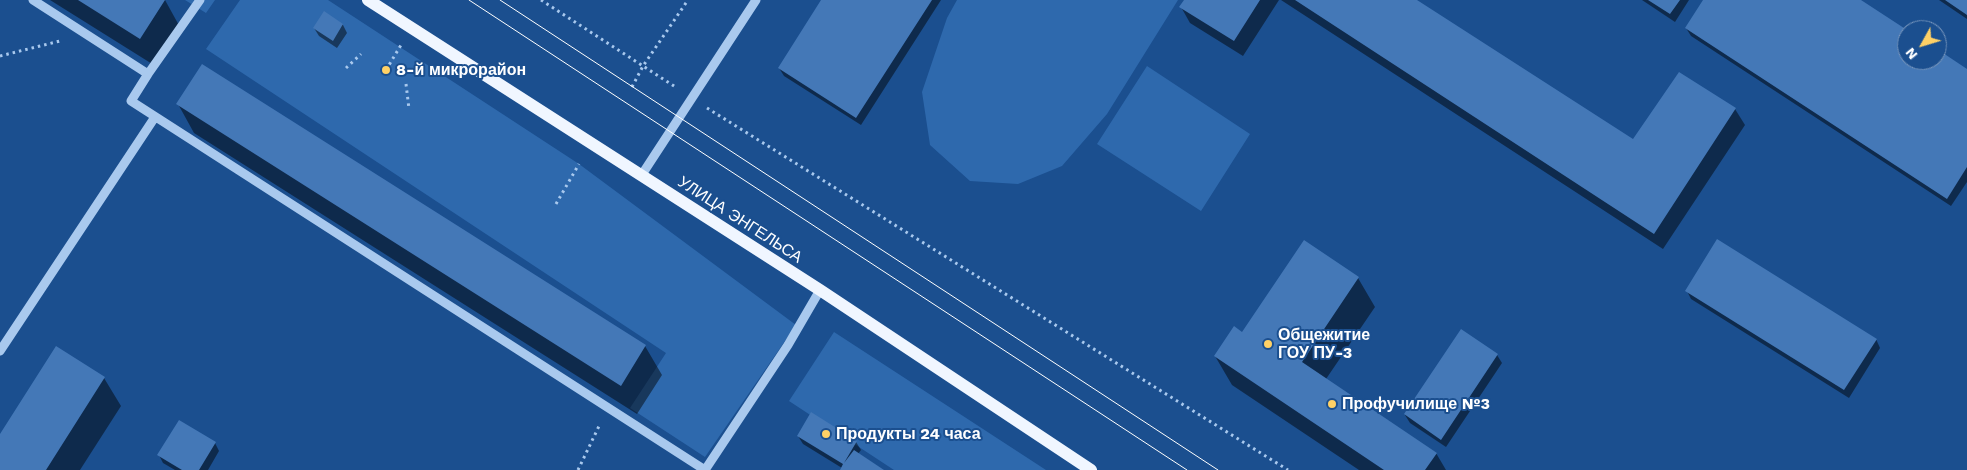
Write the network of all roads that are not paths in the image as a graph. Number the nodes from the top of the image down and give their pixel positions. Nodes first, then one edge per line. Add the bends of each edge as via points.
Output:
1 (33, 0) edge
2 (200, 0) edge
3 (368, 0) edge
4 (756, 0) edge
5 (148, 74) junction
6 (155, 117) junction
7 (641, 176) junction
8 (820, 290) junction
9 (0, 351) edge
10 (705, 470) edge
11 (1091, 470) edge

1 - 5 street
2 - 5 street
3 - 7 main road, УЛИЦА ЭНГЕЛЬСА
4 - 7 street
5 - 6 street via 131,101
6 - 9 street
6 - 10 street
7 - 8 main road, УЛИЦА ЭНГЕЛЬСА
8 - 10 street via 788,345
8 - 11 main road, УЛИЦА ЭНГЕЛЬСА

